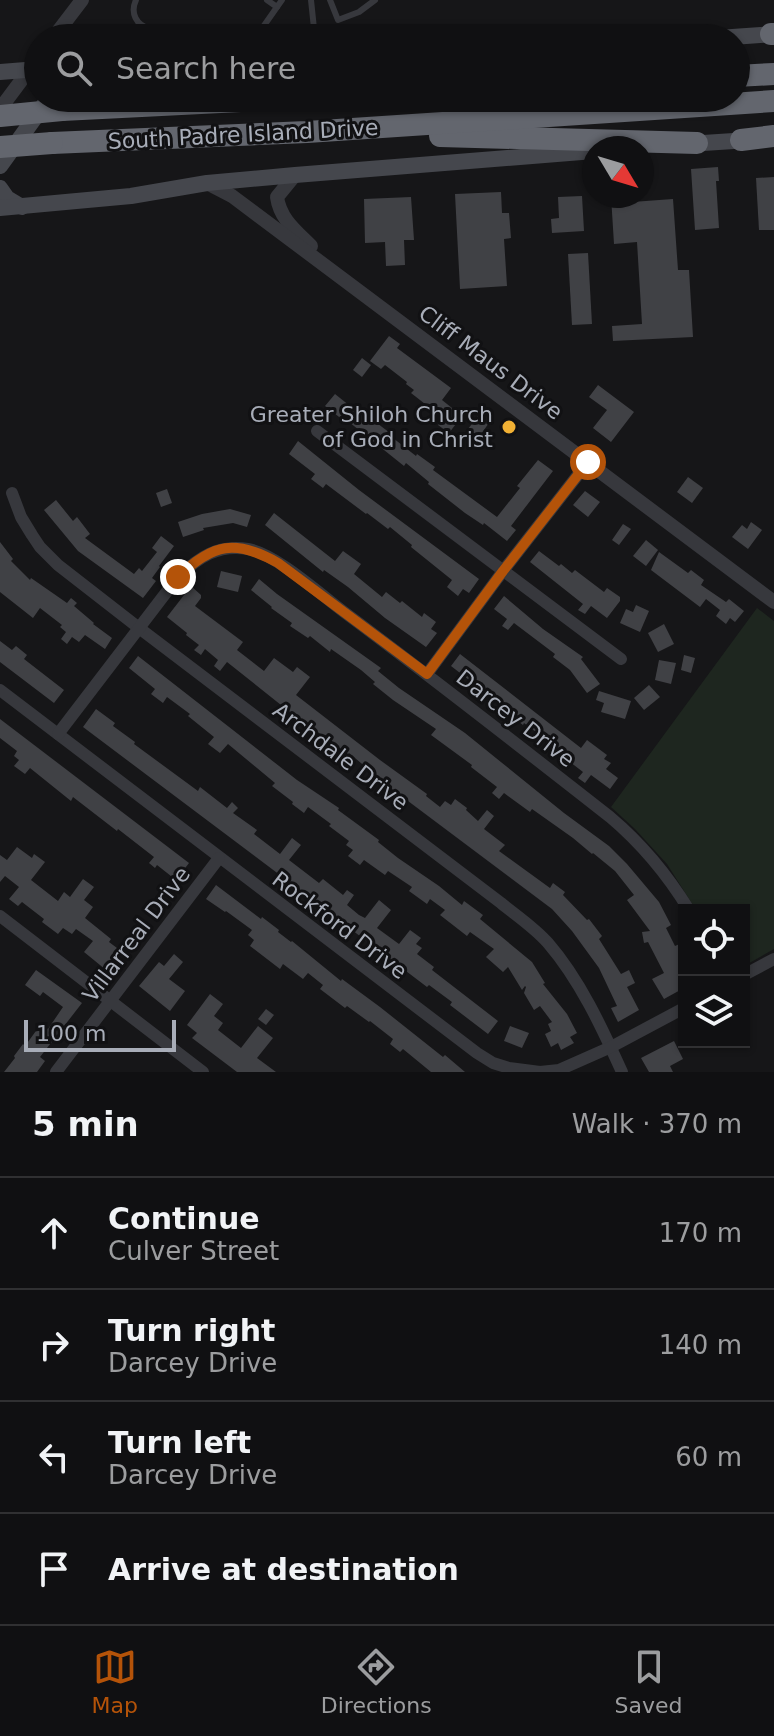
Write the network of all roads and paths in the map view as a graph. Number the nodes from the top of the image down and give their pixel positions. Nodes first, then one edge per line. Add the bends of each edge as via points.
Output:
1 (82, 0) edge
2 (136, 0) edge
3 (267, 0) edge
4 (282, 0) edge
5 (313, 0) edge
6 (330, 0) edge
7 (375, 0) edge
8 (277, 7) junction
9 (64, 24) edge
10 (139, 24) edge
11 (265, 24) edge
12 (314, 24) edge
13 (773, 34) edge
14 (750, 36) edge
15 (24, 67) edge
16 (0, 72) edge
17 (774, 74) edge
18 (750, 75) edge
19 (24, 79) edge
20 (774, 101) edge
21 (750, 103) edge
22 (0, 109) edge
23 (24, 111) edge
24 (48, 112) edge
25 (608, 112) edge
26 (0, 116) edge
27 (307, 132) junction
28 (774, 137) edge
29 (741, 140) joint
30 (697, 143) junction
31 (654, 146) edge
32 (0, 147) edge
33 (582, 152) edge
34 (0, 166) edge
35 (295, 175) junction
36 (207, 183) junction
37 (0, 188) edge
38 (22, 207) junction
39 (0, 208) edge
40 (374, 302) junction
41 (317, 431) dead end
42 (588, 462) junction
43 (12, 493) dead end
44 (503, 571) junction
45 (774, 602) edge
46 (139, 628) junction
47 (621, 659) dead end
48 (427, 674) junction
49 (0, 690) edge
50 (58, 734) junction
51 (219, 858) junction
52 (685, 904) edge
53 (0, 916) edge
54 (774, 959) edge
55 (750, 972) edge
56 (110, 1000) junction
57 (678, 1011) edge
58 (611, 1047) junction
59 (56, 1072) edge
60 (203, 1072) edge
61 (622, 1072) edge

1 - 9 street
2 - 10 lane
3 - 8 lane
4 - 8 lane
5 - 12 lane
6 - 7 lane via 338,20
8 - 11 lane
13 - 14 main road
15 - 16 main road
17 - 18 highway
19 - 22 street
20 - 21 highway, South Padre Island Drive
23 - 26 highway, South Padre Island Drive, bridge
24 - 34 main road
25 - 27 highway, South Padre Island Drive
27 - 30 highway
27 - 32 highway, South Padre Island Drive, bridge
28 - 29 highway
29 - 30 main road
30 - 31 main road
33 - 35 main road
35 - 36 main road
35 - 40 street, Cliff Maus Drive via 277,197 279,210
36 - 38 main road
36 - 40 street, Cliff Maus Drive
37 - 38 main road
38 - 39 main road
40 - 42 street, Cliff Maus Drive
41 - 44 street
42 - 44 street
42 - 45 street, Cliff Maus Drive
43 - 46 street, Archdale Drive via 40,547
44 - 47 street
44 - 48 street
46 - 48 street, Darcey Drive via 194,562 218,549 250,550 278,563
46 - 50 street, Darcey Drive
46 - 58 street, Archdale Drive via 530,926 565,965
48 - 52 street, Darcey Drive via 634,837
49 - 50 street, Rockford Drive
50 - 51 street, Rockford Drive
51 - 56 street, Villarreal Drive
51 - 58 street, Rockford Drive via 493,1063 522,1071 559,1070
53 - 56 street
54 - 55 street
56 - 59 street, Villarreal Drive
56 - 60 street
57 - 58 street, Rockford Drive
58 - 61 street, Archdale Drive

